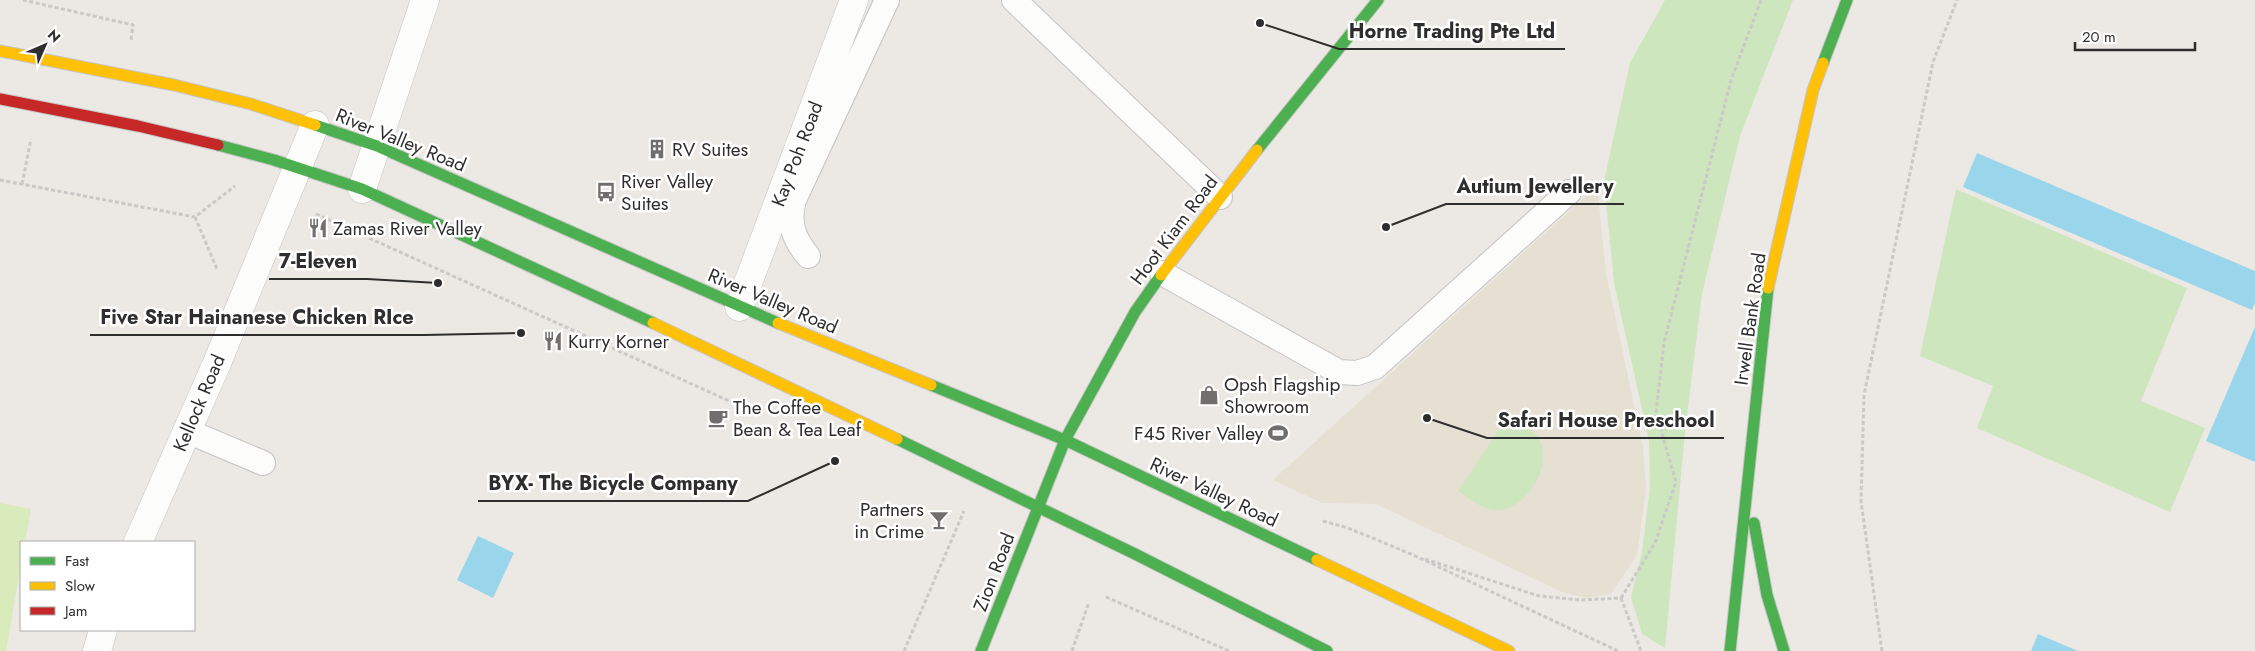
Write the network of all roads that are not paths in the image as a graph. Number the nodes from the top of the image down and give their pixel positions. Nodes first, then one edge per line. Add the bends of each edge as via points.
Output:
1 (425, 0) edge
2 (854, 0) edge
3 (887, 0) edge
4 (1014, 0) edge
5 (1378, 0) edge
6 (1847, 0) edge
7 (0, 51) edge
8 (0, 100) edge
9 (315, 125) junction
10 (377, 146) junction
11 (299, 168) junction
12 (362, 188) junction
13 (1569, 192) dead end
14 (1220, 197) junction
15 (808, 256) dead end
16 (1162, 273) junction
17 (739, 308) junction
18 (187, 431) junction
19 (1065, 440) junction
20 (263, 464) dead end
21 (1748, 486) junction
22 (1038, 506) junction
23 (138, 541) edge
24 (103, 631) edge
25 (97, 651) edge
26 (981, 651) edge
27 (1327, 651) edge
28 (1508, 651) edge
29 (1730, 651) edge
30 (1784, 651) edge

1 - 10 street
2 - 17 street, Kay Poh Road
3 - 15 lane via 794,200 792,229 795,239
4 - 14 lane
5 - 14 main road, Hoot Kiam Road
6 - 21 main road, Irwell Bank Road via 1813,90 1767,292
7 - 9 main road, River Valley Road via 174,85 251,104
8 - 11 main road via 252,152
9 - 10 main road, River Valley Road
9 - 11 street, Kellock Road
10 - 12 street
10 - 17 main road, River Valley Road
11 - 12 main road
11 - 18 street, Kellock Road via 282,201
12 - 22 main road
13 - 16 lane via 1375,367 1357,373 1339,372
14 - 16 main road, Hoot Kiam Road
16 - 19 main road, Hoot Kiam Road via 1104,366
17 - 19 main road, River Valley Road
18 - 20 lane
18 - 23 street, Kellock Road
19 - 22 main road, Hoot Kiam Road
19 - 28 main road, River Valley Road
21 - 29 main road, Irwell Bank Road
21 - 30 main road via 1766,595
22 - 26 main road, Zion Road
22 - 27 main road
24 - 25 street

